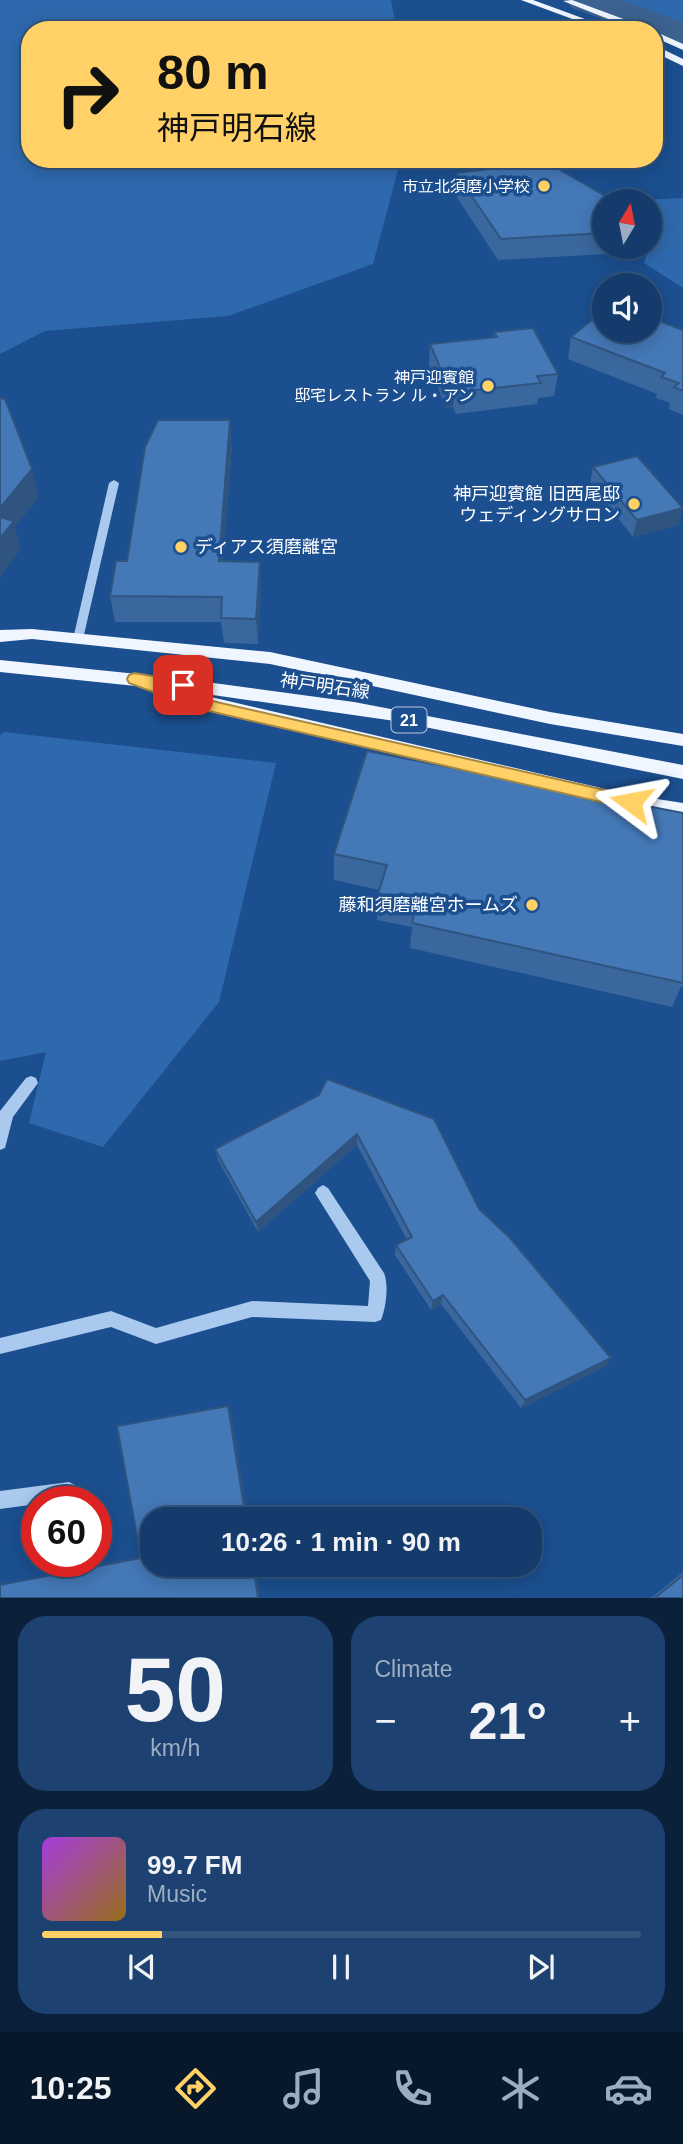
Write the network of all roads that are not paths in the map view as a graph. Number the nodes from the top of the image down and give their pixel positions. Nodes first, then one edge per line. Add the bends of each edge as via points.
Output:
1 (525, 0) edge
2 (564, 0) edge
3 (585, 21) edge
4 (621, 21) edge
5 (663, 38) edge
6 (683, 47) edge
7 (663, 53) edge
8 (683, 63) edge
9 (114, 483) dead end
10 (0, 636) edge
11 (79, 639) junction
12 (0, 666) edge
13 (134, 679) junction
14 (683, 740) edge
15 (683, 772) edge
16 (683, 810) edge
17 (31, 1083) dead end
18 (0, 1143) edge
19 (323, 1193) dead end
20 (0, 1346) edge
21 (21, 1497) edge
22 (0, 1500) edge

1 - 3 main road
2 - 4 main road
5 - 6 main road
7 - 8 main road
9 - 11 street
10 - 11 main road
11 - 14 main road via 270,658 550,718
12 - 13 main road, 神戸明石線 / 21
13 - 15 main road, 神戸明石線 / 21 via 356,709
13 - 16 main road via 196,702
17 - 18 street via 6,1114
19 - 20 street via 378,1279 374,1314 252,1309 156,1336 111,1319
21 - 22 street

